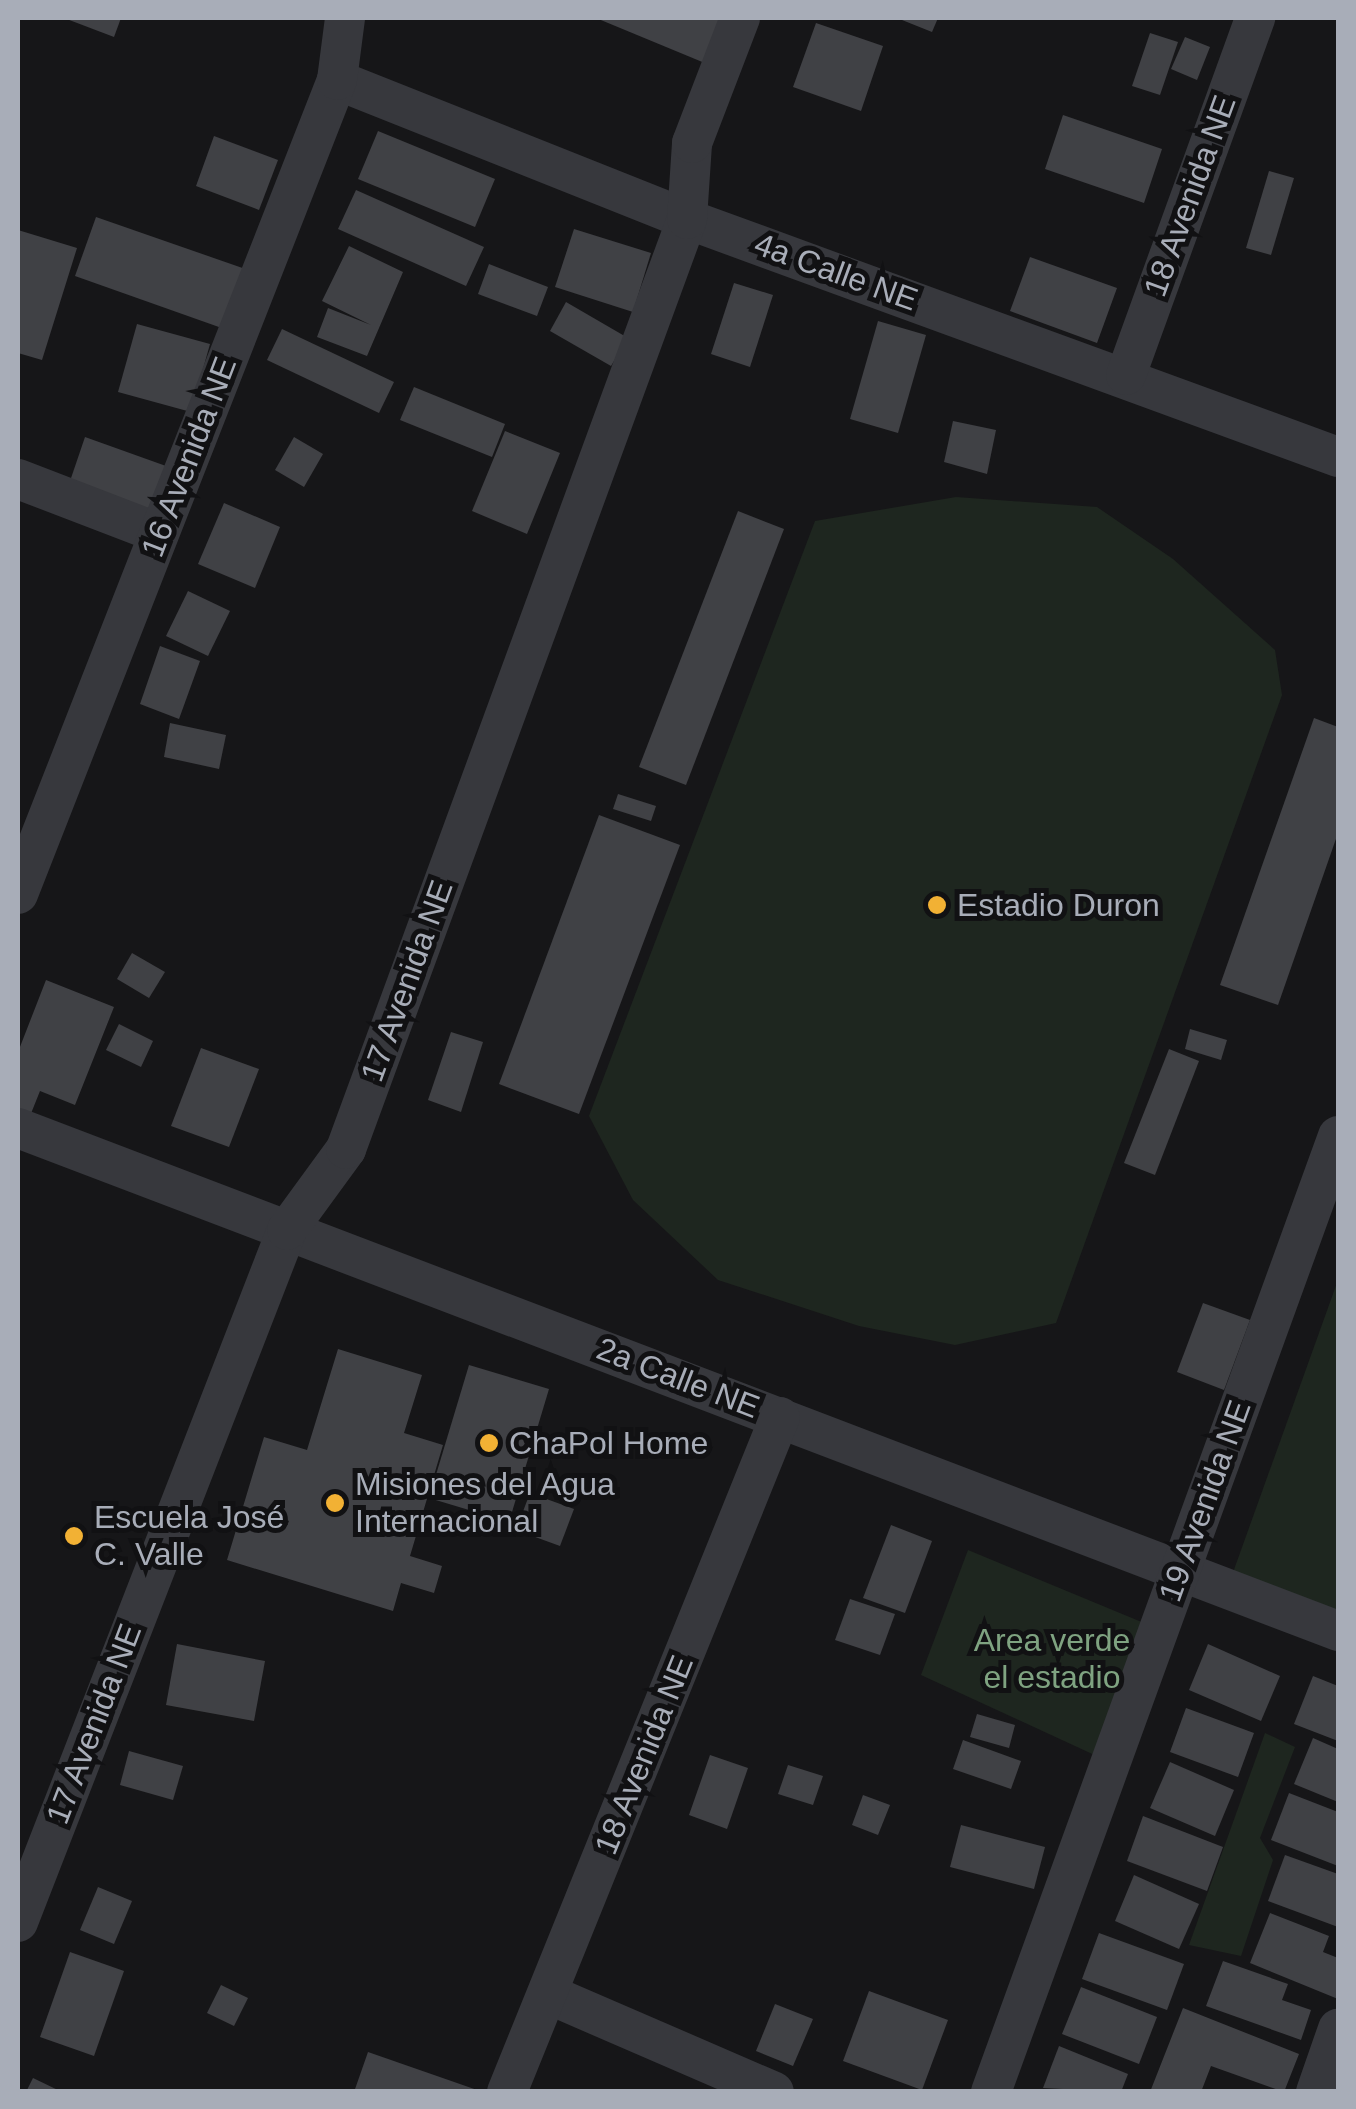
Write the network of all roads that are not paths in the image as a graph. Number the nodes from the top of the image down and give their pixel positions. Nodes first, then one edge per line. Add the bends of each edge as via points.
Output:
1 (345, 18) edge
2 (740, 18) edge
3 (1255, 18) edge
4 (337, 80) junction
5 (687, 219) junction
6 (1126, 375) junction
7 (1338, 456) edge
8 (18, 478) edge
9 (159, 533) junction
10 (18, 894) edge
11 (18, 1128) edge
12 (1338, 1136) edge
13 (287, 1230) junction
14 (780, 1417) junction
15 (1180, 1568) junction
16 (1338, 1631) edge
17 (18, 1922) edge
18 (548, 1994) junction
19 (1338, 2028) edge
20 (507, 2092) edge
21 (774, 2092) edge
22 (990, 2092) edge
23 (1316, 2092) edge

1 - 4 street, 16 Avenida NE
2 - 5 street, 17 Avenida NE via 692,143
3 - 6 street, 18 Avenida NE
4 - 5 street, 4a Calle NE
4 - 9 street, 16 Avenida NE
5 - 6 street, 4a Calle NE
5 - 13 street, 17 Avenida NE via 346,1148
6 - 7 street, 4a Calle NE
8 - 9 street
9 - 10 street, 16 Avenida NE
11 - 13 street, 2a Calle NE
12 - 15 street, 19 Avenida NE
13 - 14 street, 2a Calle NE
13 - 17 street, 17 Avenida NE
14 - 15 street, 2a Calle NE
14 - 18 street, 18 Avenida NE
15 - 16 street, 2a Calle NE
15 - 22 street, 19 Avenida NE
18 - 20 street, 18 Avenida NE
18 - 21 street
19 - 23 street

